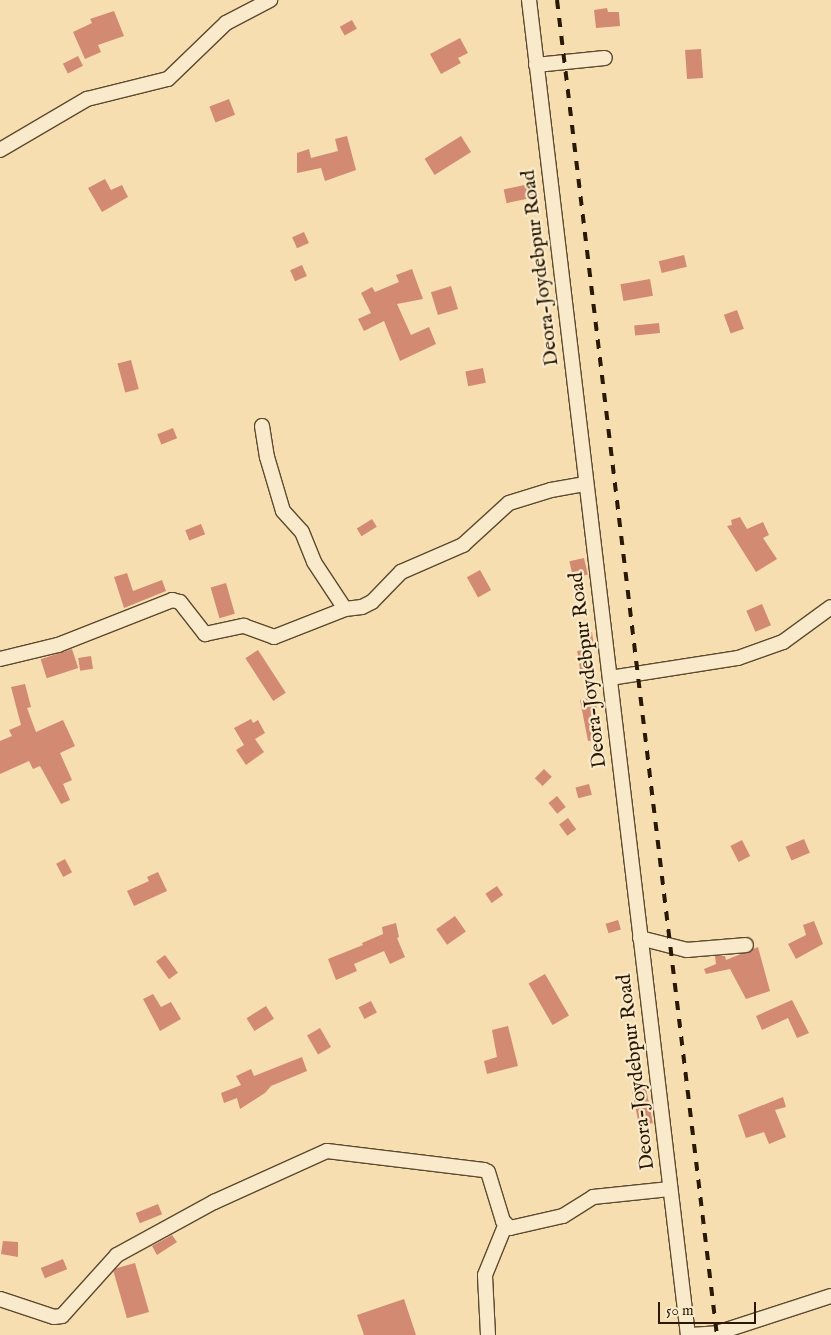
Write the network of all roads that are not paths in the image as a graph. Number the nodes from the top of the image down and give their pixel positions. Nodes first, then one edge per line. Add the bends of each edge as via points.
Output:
1 (270, 0) edge
2 (529, 0) edge
3 (605, 58) dead end
4 (536, 65) junction
5 (0, 150) edge
6 (262, 426) dead end
7 (585, 484) junction
8 (831, 607) edge
9 (345, 609) junction
10 (0, 659) edge
11 (610, 678) junction
12 (640, 938) junction
13 (746, 945) dead end
14 (670, 1189) junction
15 (505, 1226) junction
16 (831, 1296) edge
17 (0, 1299) edge
18 (488, 1335) edge
19 (690, 1335) edge

1 - 5 street via 230,20 168,79 86,99
2 - 4 street, Deora-Joydebpur Road
3 - 4 street
4 - 7 street, Deora-Joydebpur Road
6 - 9 street via 267,457 283,511 302,532 314,562
7 - 9 street via 509,503 458,548 412,565 400,572 372,602
7 - 11 street, Deora-Joydebpur Road
8 - 11 street via 783,642 738,658
9 - 10 street via 274,637 244,626 210,636 200,631 180,602 172,600 58,644
11 - 12 street, Deora-Joydebpur Road
12 - 13 street via 687,950
12 - 14 street, Deora-Joydebpur Road
14 - 15 street via 593,1197 563,1216 510,1228
14 - 19 street, Deora-Joydebpur Road
15 - 17 street via 488,1172 484,1170 327,1151 214,1202 117,1255 62,1316 54,1317
15 - 18 street via 486,1275
16 - 19 street via 717,1333

